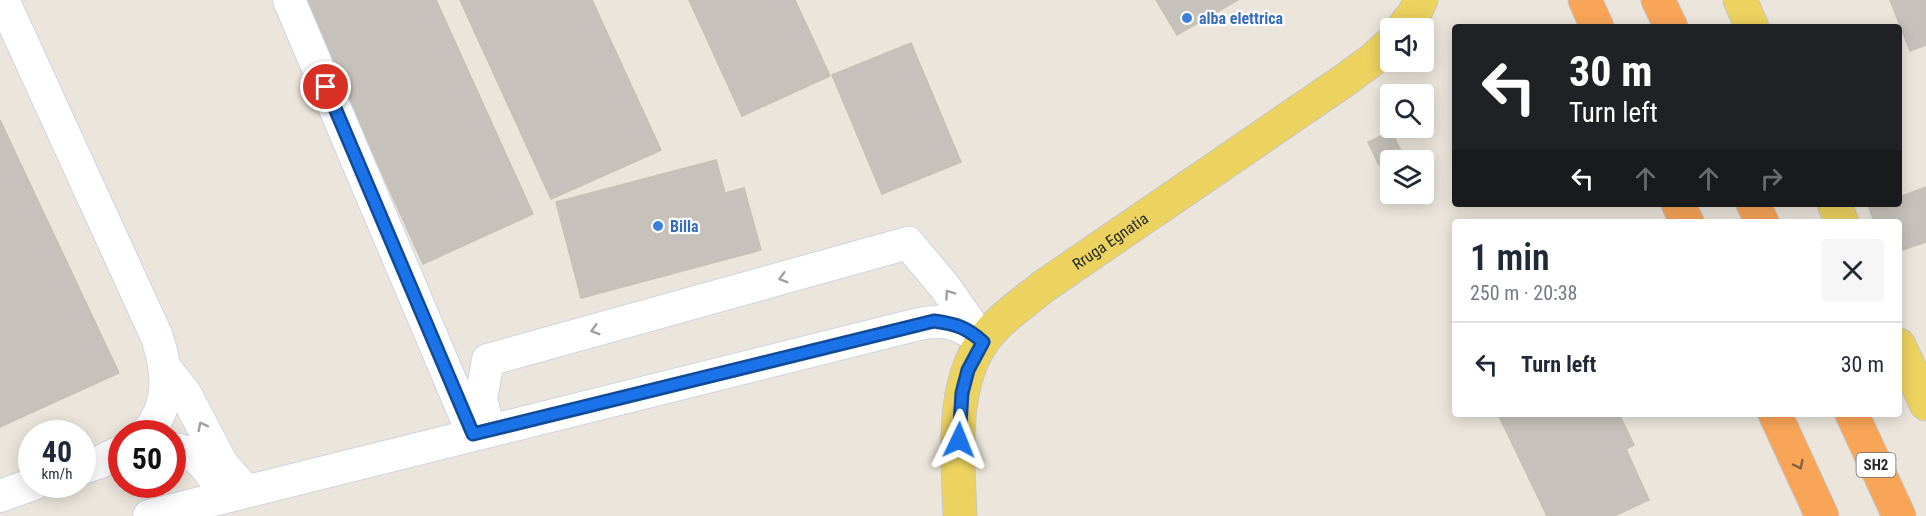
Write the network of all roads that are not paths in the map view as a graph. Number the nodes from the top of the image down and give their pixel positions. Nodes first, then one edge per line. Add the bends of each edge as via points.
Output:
1 (3, 0) edge
2 (290, 0) edge
3 (1421, 0) edge
4 (1585, 0) edge
5 (1658, 0) edge
6 (1740, 0) edge
7 (1410, 18) edge
8 (1596, 24) edge
9 (1670, 24) edge
10 (1751, 24) edge
11 (1380, 53) edge
12 (983, 342) junction
13 (1902, 352) edge
14 (165, 368) junction
15 (1926, 404) edge
16 (1776, 417) edge
17 (1853, 417) edge
18 (156, 420) edge
19 (481, 432) junction
20 (186, 453) edge
21 (18, 489) edge
22 (237, 493) junction
23 (0, 495) edge
24 (149, 516) edge
25 (960, 516) edge
26 (1822, 516) edge
27 (1899, 516) edge

1 - 14 lane via 157,337
2 - 19 lane
3 - 7 main road
4 - 8 highway
5 - 9 highway
6 - 10 main road
11 - 12 main road, Rruga Egnatia via 1044,286
12 - 19 lane via 970,330 934,321
12 -> 19 lane via 945,286 908,243 488,360 481,399
12 - 25 main road, Rruga Egnatia via 968,370 962,393
13 - 15 main road
14 - 18 lane via 164,405
22 -> 14 lane via 185,393
16 -> 26 highway
17 - 27 highway, SH2
19 - 22 lane
20 - 22 lane via 202,461
21 - 23 lane
22 - 24 lane

